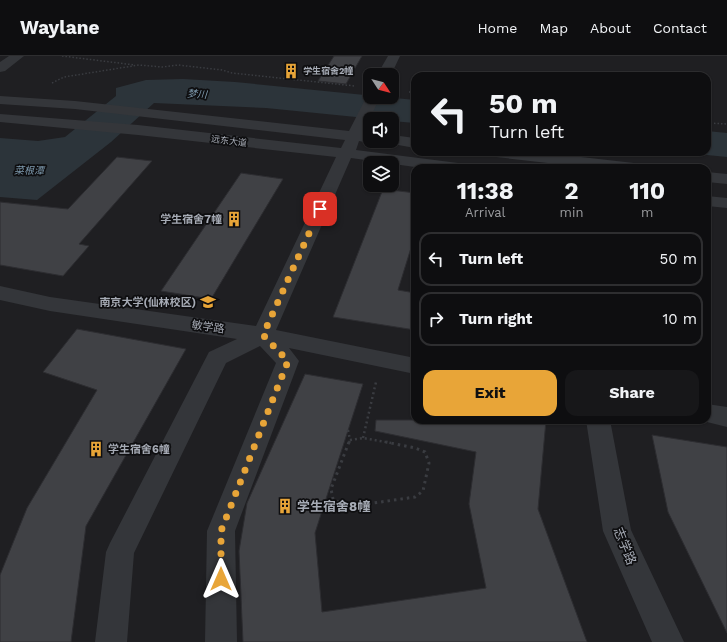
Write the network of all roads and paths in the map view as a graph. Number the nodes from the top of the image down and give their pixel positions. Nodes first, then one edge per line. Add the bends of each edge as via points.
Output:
1 (18, 56) edge
2 (62, 56) edge
3 (394, 56) edge
4 (139, 65) junction
5 (0, 68) edge
6 (388, 68) edge
7 (48, 85) dead end
8 (358, 86) dead end
9 (0, 100) edge
10 (0, 118) edge
11 (711, 123) edge
12 (727, 124) edge
13 (363, 132) edge
14 (399, 141) edge
15 (411, 142) edge
16 (346, 153) junction
17 (530, 156) edge
18 (428, 164) edge
19 (600, 164) edge
20 (711, 177) edge
21 (727, 179) edge
22 (711, 201) edge
23 (727, 203) edge
24 (0, 293) edge
25 (263, 335) junction
26 (380, 360) junction
27 (411, 365) edge
28 (711, 414) edge
29 (727, 417) edge
30 (599, 424) edge
31 (348, 430) dead end
32 (363, 438) junction
33 (350, 440) junction
34 (111, 642) edge
35 (221, 642) edge
36 (668, 642) edge

1 - 5 street
2 - 4 path
3 - 6 street
4 - 7 path via 64,77
4 - 8 path via 178,65 222,70 232,74
9 - 13 street, 远东大道
10 - 16 street, 远东大道
11 - 12 path
13 - 16 street
14 - 15 street
16 - 18 street, 远东大道
16 - 25 street
17 - 19 street
20 - 21 street
22 - 23 street
24 - 25 street, 敏学路 via 50,304
25 - 26 street, 敏学路
25 - 34 street via 217,358 120,552
25 - 35 street via 288,361 221,531
26 - 27 street, 敏学路
26 - 32 path
28 - 29 street
30 - 36 street, 志学路 via 617,531
31 - 33 path
32 - 33 path
32 - 33 path via 425,452 429,463 423,491 415,497 353,506 333,500 331,489

